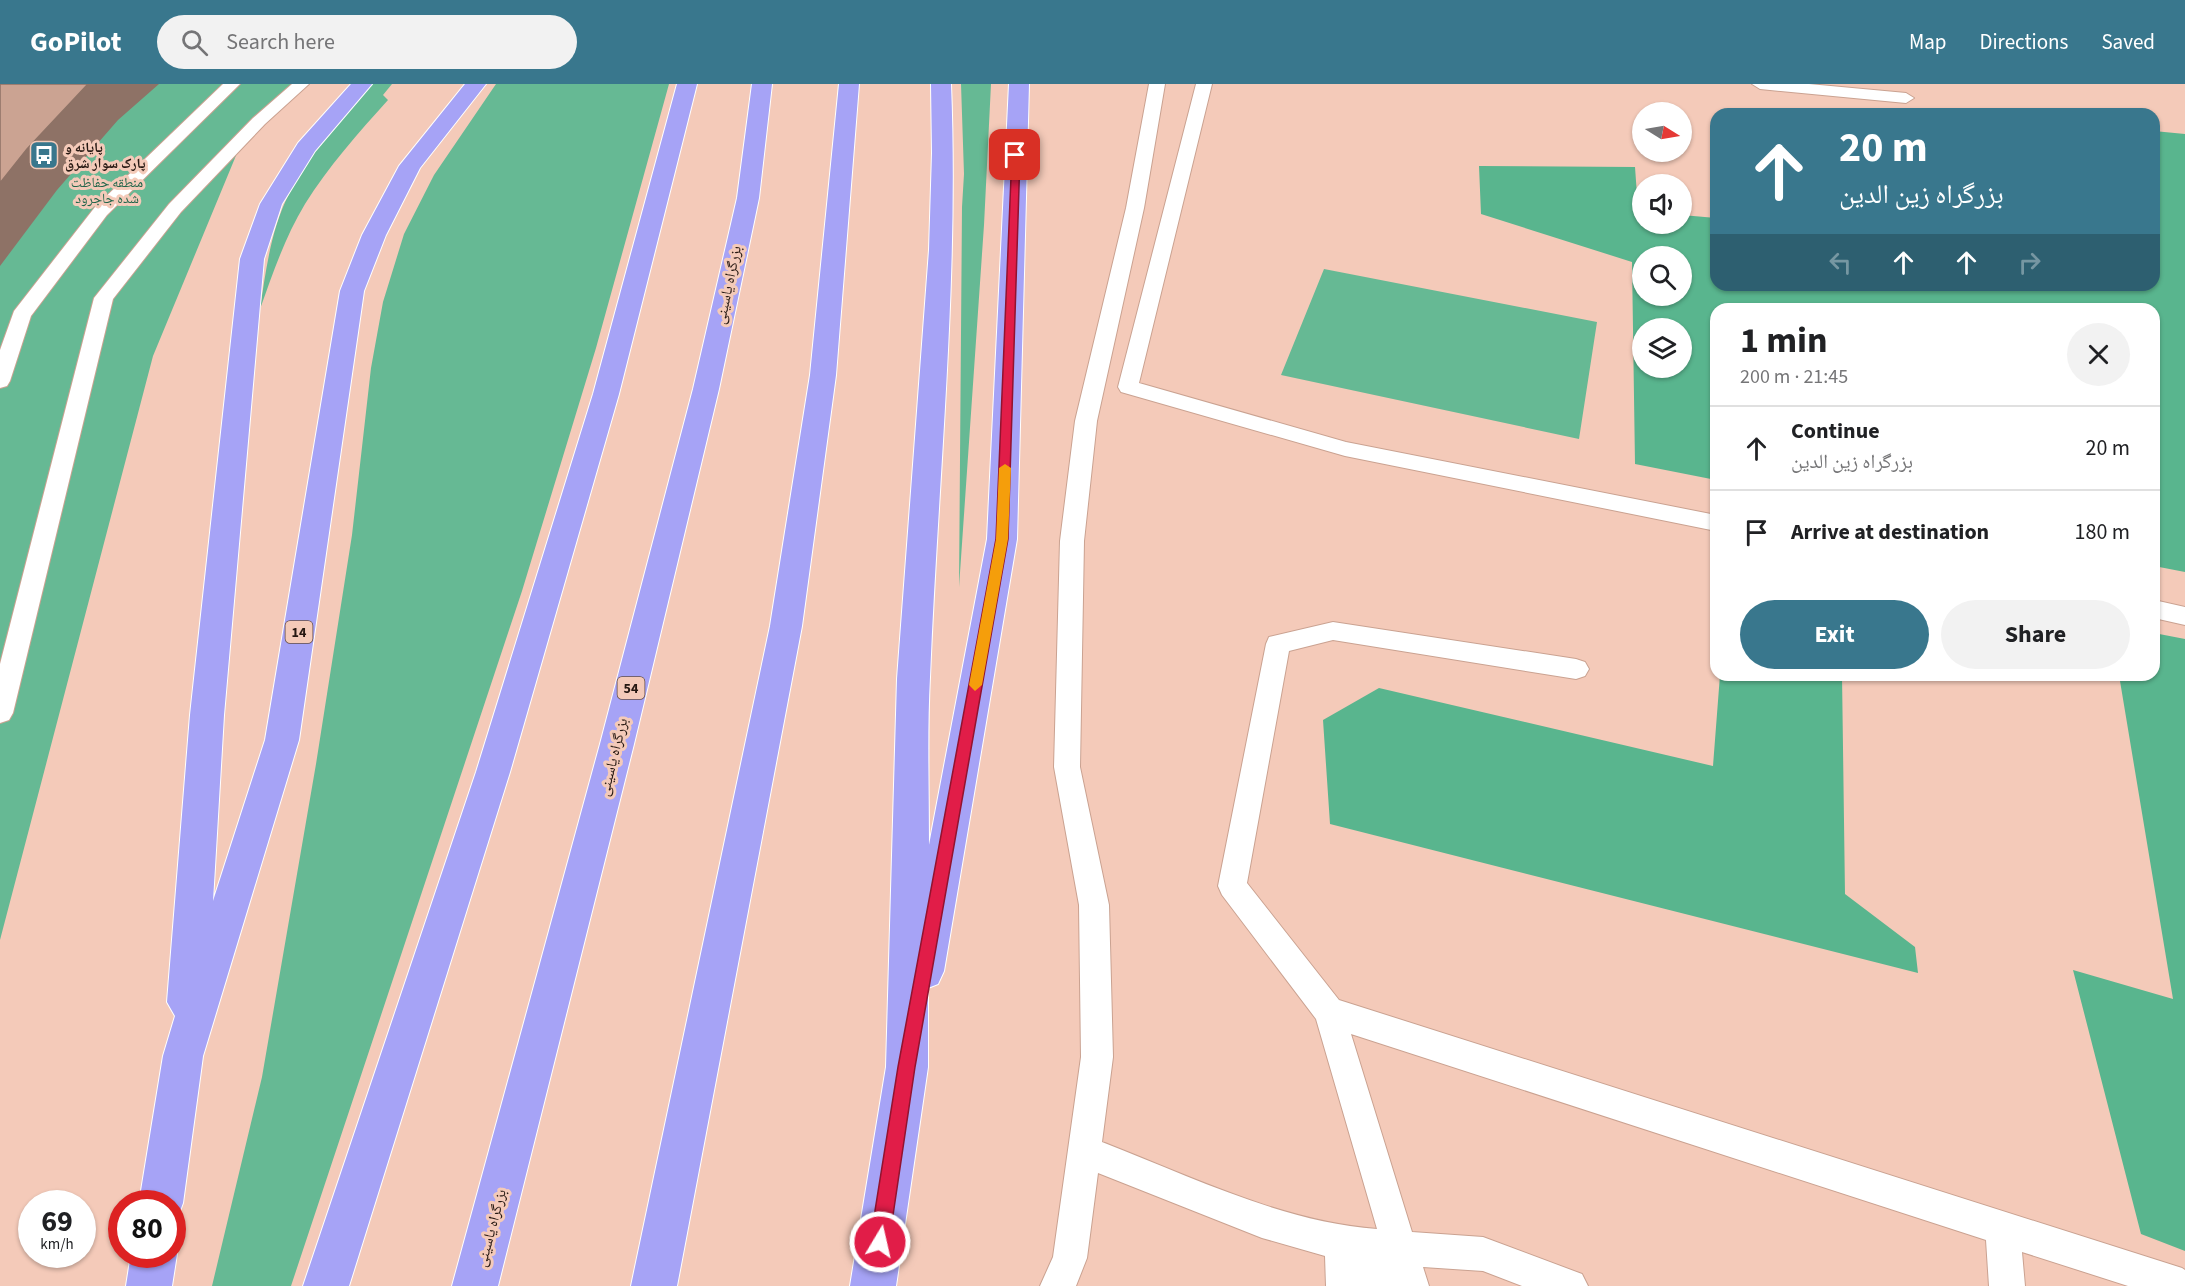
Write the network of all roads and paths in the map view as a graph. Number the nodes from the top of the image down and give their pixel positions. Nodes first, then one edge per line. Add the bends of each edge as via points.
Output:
1 (232, 84) edge
2 (301, 84) edge
3 (362, 84) edge
4 (476, 84) edge
5 (687, 84) edge
6 (762, 84) edge
7 (849, 84) edge
8 (941, 84) edge
9 (1019, 84) edge
10 (1158, 84) edge
11 (1204, 84) edge
12 (1760, 84) edge
13 (1906, 98) dead end
14 (21, 315) junction
15 (0, 318) edge
16 (0, 381) edge
17 (1710, 522) edge
18 (2160, 610) edge
19 (2185, 616) edge
20 (1576, 669) dead end
21 (0, 713) edge
22 (1329, 1012) junction
23 (183, 1056) junction
24 (907, 1067) junction
25 (1084, 1151) junction
26 (163, 1190) edge
27 (2003, 1229) junction
28 (1342, 1244) junction
29 (1400, 1248) junction
30 (152, 1268) edge
31 (149, 1286) edge
32 (326, 1286) edge
33 (476, 1286) edge
34 (654, 1286) edge
35 (873, 1286) edge
36 (1058, 1286) edge
37 (1344, 1286) edge
38 (1380, 1286) edge
39 (1411, 1286) edge
40 (1570, 1286) edge
41 (2007, 1286) edge
42 (2182, 1286) edge

1 - 14 lane via 101,211
2 - 21 lane via 259,121 175,208 104,298
3 - 23 highway via 306,148 271,204 252,259 207,715
4 - 23 highway, 14 via 410,166 374,235 352,291 282,740
5 - 32 highway via 606,394 503,738
6 - 33 highway, بزرگراه یاسینی / 54 via 747,198 706,389
7 - 34 highway via 824,375 786,626
8 - 24 highway via 941,250 913,679
9 - 24 highway via 1002,539
10 - 25 lane via 1135,208 1086,421 1072,541 1067,767 1094,905 1097,1057
11 - 17 lane via 1128,387 1345,449
12 - 13 lane
14 - 15 lane
14 - 16 lane
18 - 19 lane
20 - 22 lane via 1333,631 1278,644 1232,886
22 - 27 lane
22 - 29 lane
23 - 26 highway, 14
24 - 35 highway
25 - 28 lane via 1262,1221
25 - 36 lane via 1070,1258
27 - 41 lane
27 - 42 lane
28 - 29 lane
28 - 37 lane
28 - 38 lane
29 - 39 lane
29 - 40 lane via 1483,1254
30 - 31 highway

